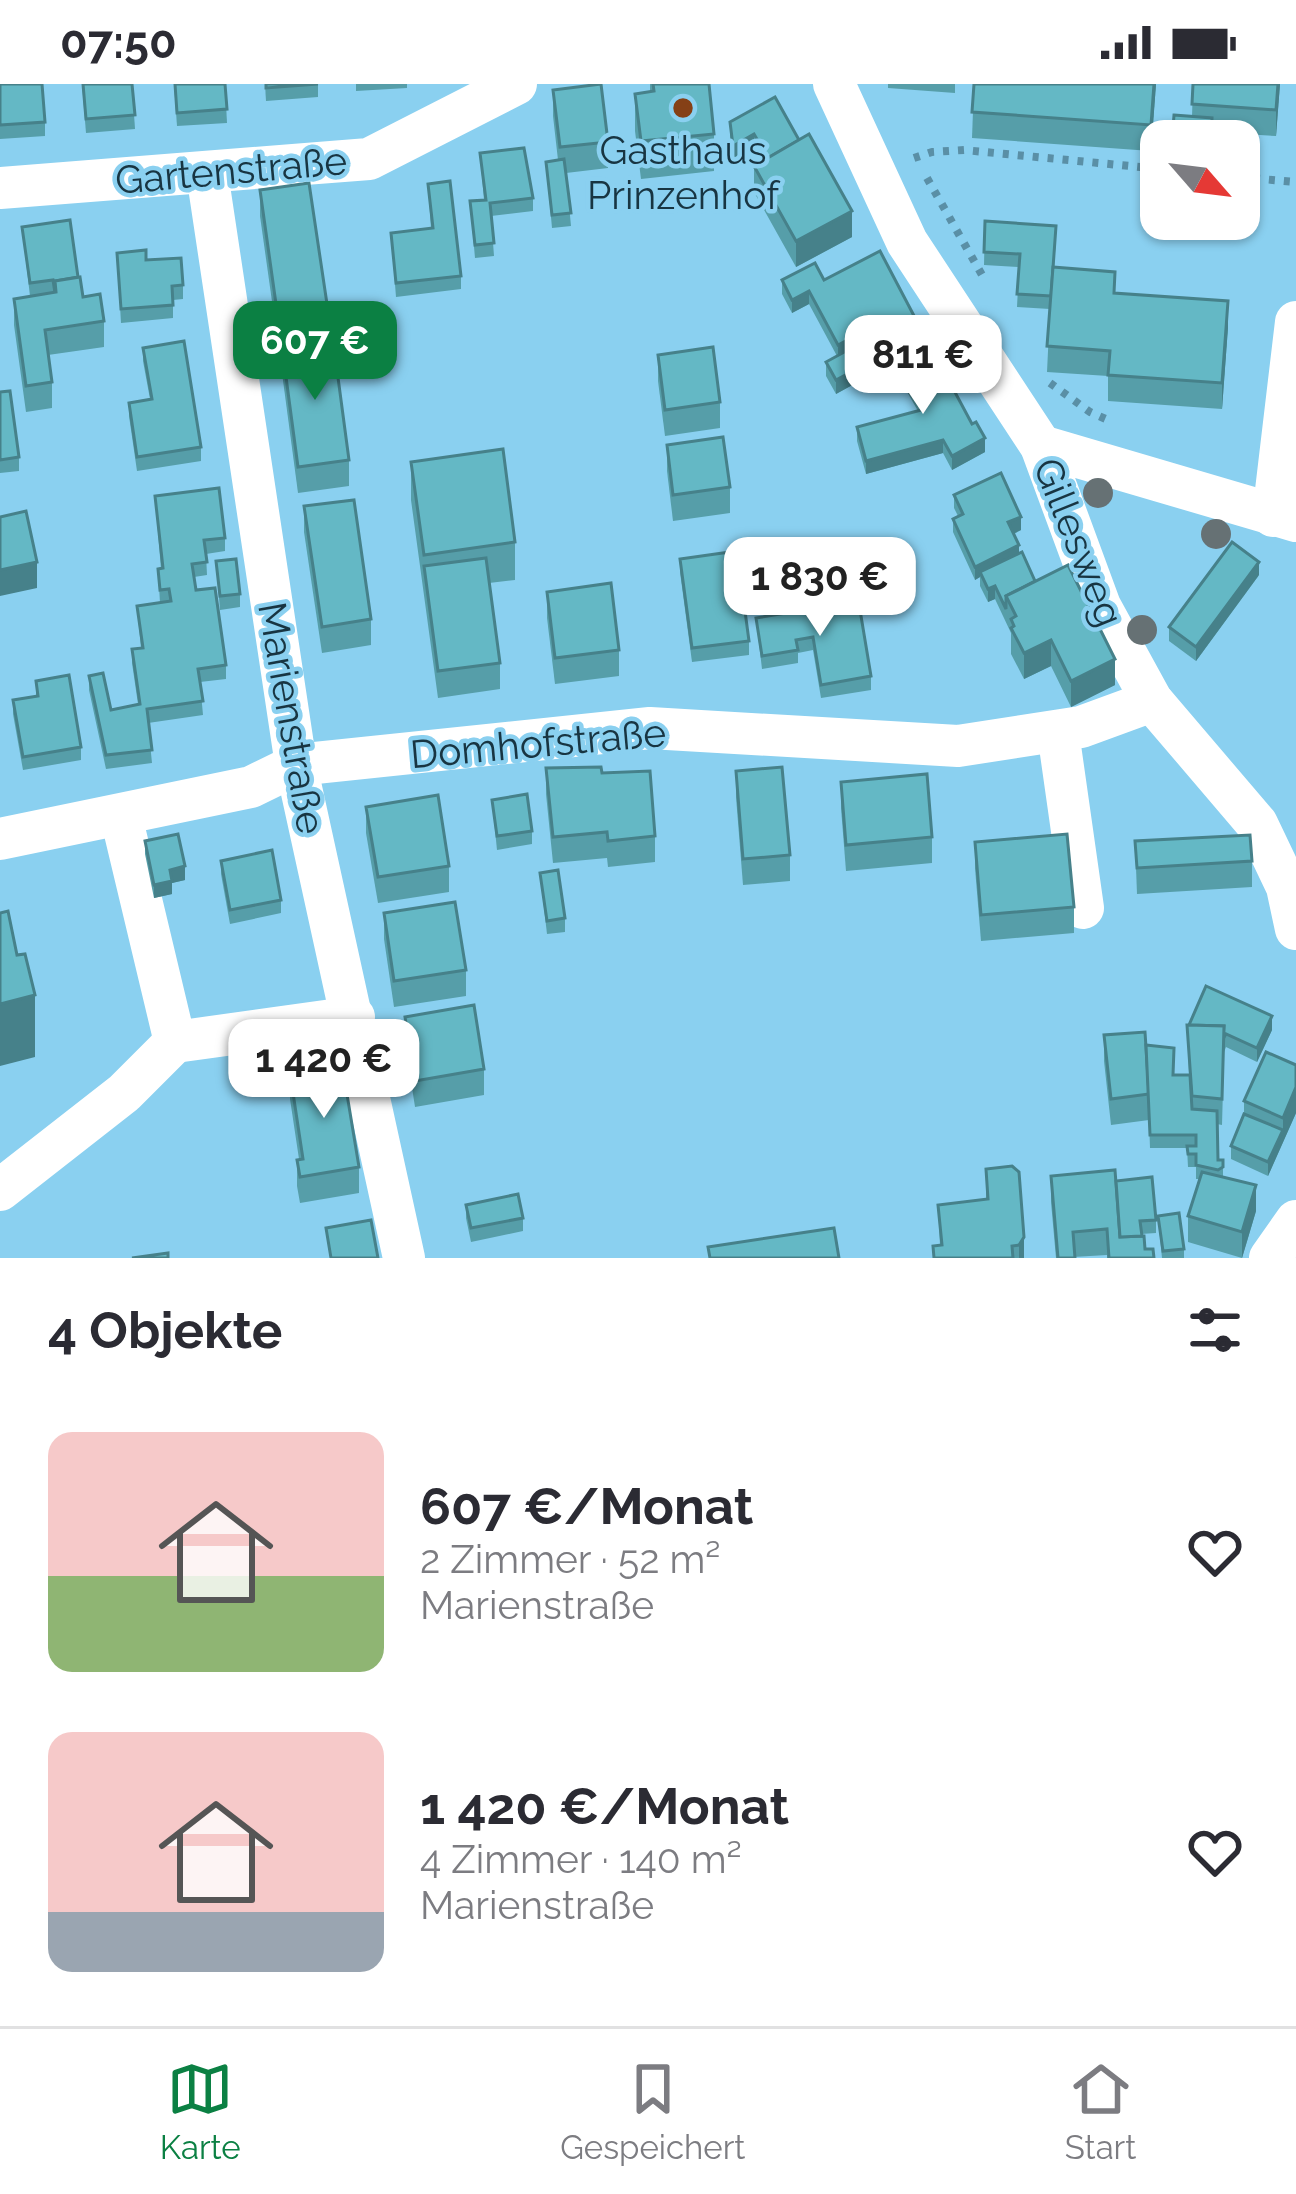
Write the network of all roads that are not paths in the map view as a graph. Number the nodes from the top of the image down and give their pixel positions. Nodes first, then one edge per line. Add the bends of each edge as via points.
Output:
1 (516, 84) edge
2 (834, 84) edge
3 (206, 173) junction
4 (0, 188) edge
5 (1296, 322) edge
6 (1042, 446) junction
7 (1285, 519) edge
8 (1152, 701) junction
9 (1058, 732) junction
10 (296, 765) junction
11 (121, 816) junction
12 (0, 839) edge
13 (1083, 908) dead end
14 (1296, 929) edge
15 (354, 1017) junction
16 (175, 1042) junction
17 (0, 1190) edge
18 (1296, 1221) edge
19 (404, 1258) edge
20 (1270, 1258) edge

1 - 3 street, Gartenstraße via 369,159
2 - 6 street, Gillesweg via 907,242
3 - 4 street, Gartenstraße
3 - 10 street, Marienstraße
5 - 7 street
6 - 7 street
6 - 8 street, Gillesweg via 1100,606
8 - 9 street, Domhofstraße
8 - 14 street, Gillesweg via 1257,824 1287,887
9 - 10 street, Domhofstraße via 958,746 650,728
9 - 13 street
10 - 11 street, Domhofstraße via 250,787
10 - 15 street, Marienstraße
11 - 12 street, Domhofstraße
11 - 16 street
15 - 16 street
15 - 19 street, Marienstraße
16 - 17 street via 124,1093
18 - 20 street

